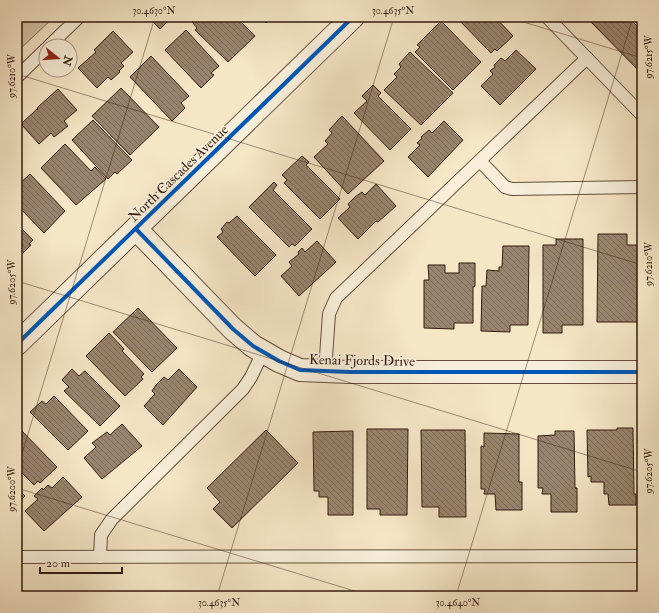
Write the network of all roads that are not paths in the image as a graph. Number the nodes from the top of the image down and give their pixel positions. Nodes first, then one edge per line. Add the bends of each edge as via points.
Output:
1 (79, 17) edge
2 (353, 17) edge
3 (547, 17) edge
4 (57, 38) edge
5 (38, 57) edge
6 (587, 58) junction
7 (17, 77) edge
8 (642, 115) edge
9 (480, 161) junction
10 (642, 187) edge
11 (136, 229) junction
12 (17, 344) edge
13 (263, 352) junction
14 (325, 371) junction
15 (642, 372) edge
16 (642, 556) edge
17 (17, 557) edge
18 (100, 557) junction

1 - 4 lane
2 - 11 street, North Cascades Avenue
3 - 6 lane
5 - 7 lane
6 - 8 lane
6 - 9 lane
9 - 10 lane via 505,187
9 - 14 lane via 336,298 329,314
11 - 12 street, North Cascades Avenue
11 - 13 street, Kenai Fjords Drive via 233,329
13 - 14 street, Kenai Fjords Drive via 300,370
13 - 18 lane via 243,389 112,519 101,535
14 - 15 street, Kenai Fjords Drive
16 - 18 lane
17 - 18 lane

